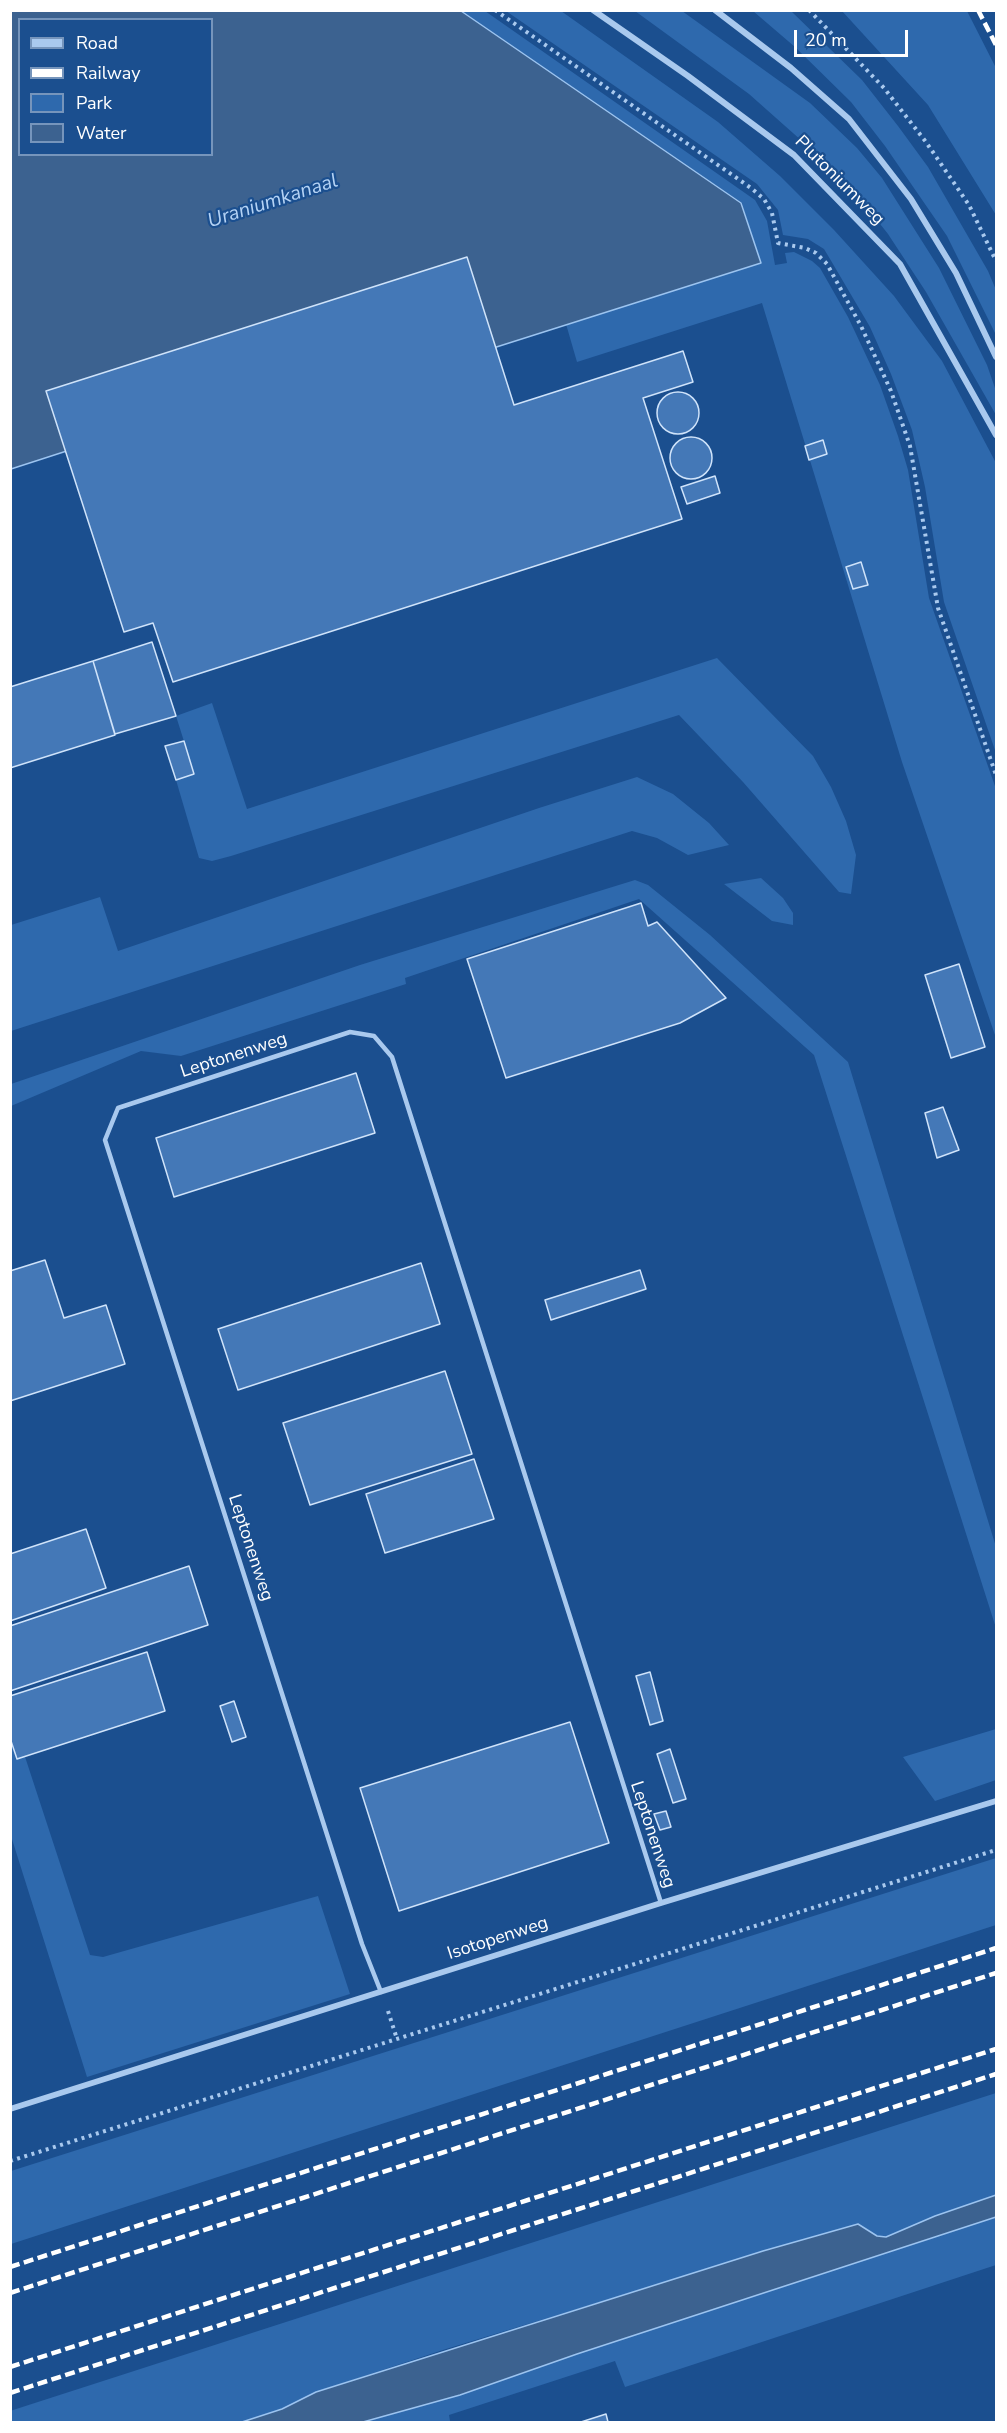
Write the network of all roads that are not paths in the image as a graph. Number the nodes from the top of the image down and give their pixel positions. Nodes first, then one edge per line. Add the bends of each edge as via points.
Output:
1 (593, 10) edge
2 (715, 10) edge
3 (996, 357) edge
4 (996, 435) edge
5 (996, 1801) edge
6 (661, 1903) junction
7 (381, 1992) junction
8 (10, 2109) edge

1 - 4 street, Plutoniumweg via 794,155 900,264
2 - 3 street via 849,118 911,199 956,273
5 - 6 street, Isotopenweg
6 - 7 street, Isotopenweg
6 - 7 lane, Leptonenweg via 392,1057 374,1036 350,1032 118,1108 105,1140 362,1944
7 - 8 street, Isotopenweg

